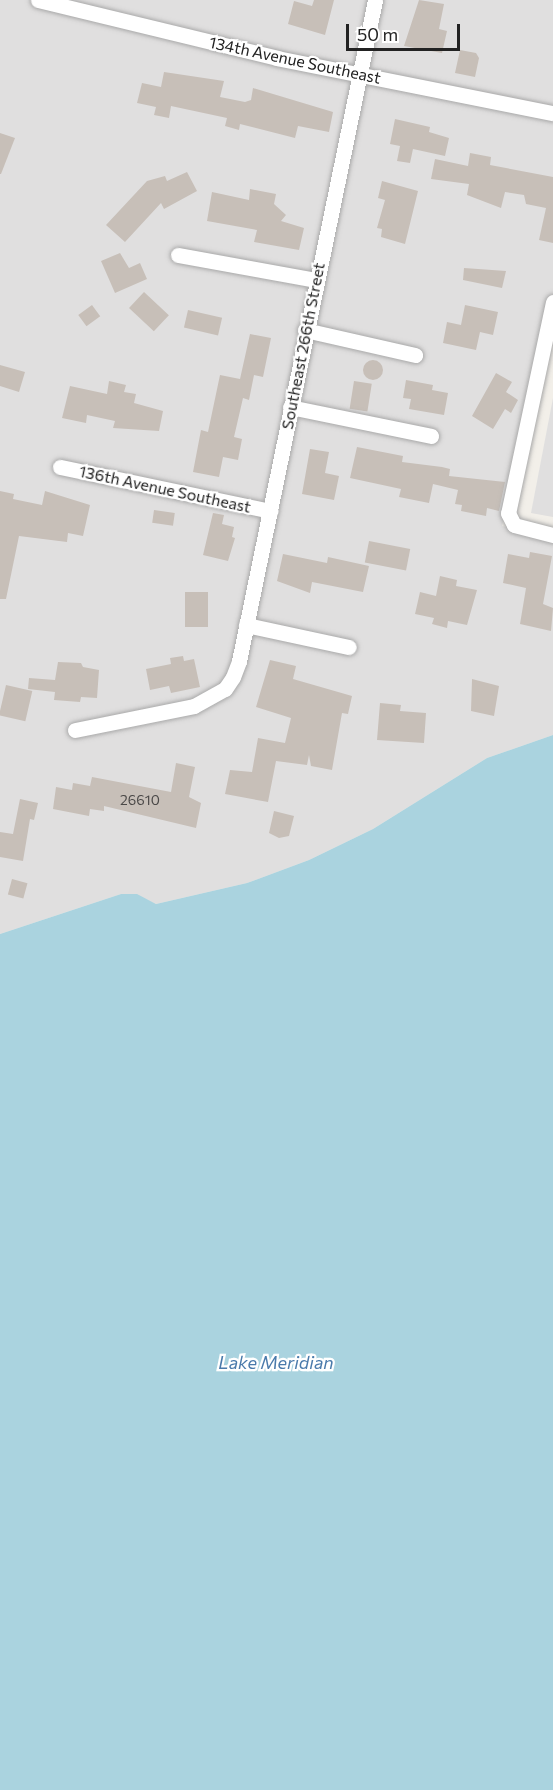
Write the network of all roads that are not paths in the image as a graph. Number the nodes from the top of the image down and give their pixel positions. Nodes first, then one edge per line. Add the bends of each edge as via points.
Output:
1 (38, 0) edge
2 (375, 0) edge
3 (359, 73) junction
4 (553, 113) edge
5 (178, 255) dead end
6 (315, 280) junction
7 (553, 302) edge
8 (305, 330) junction
9 (415, 355) dead end
10 (290, 407) junction
11 (431, 436) dead end
12 (60, 467) dead end
13 (270, 511) junction
14 (553, 535) edge
15 (246, 625) junction
16 (349, 646) dead end
17 (75, 730) dead end

1 - 3 street, 134th Avenue Southeast via 276,58
2 - 3 street, Southeast 266th Street
3 - 4 street, 134th Avenue Southeast
3 - 6 street, Southeast 266th Street
5 - 6 street
6 - 8 street, Southeast 266th Street
7 - 14 street via 508,513 514,525
8 - 9 street
8 - 10 street, Southeast 266th Street
10 - 11 street
10 - 13 street, Southeast 266th Street
12 - 13 street, 136th Avenue Southeast
13 - 15 street, Southeast 266th Street
15 - 16 street
15 - 17 street, Southeast 266th Street via 239,661 225,688 194,706

